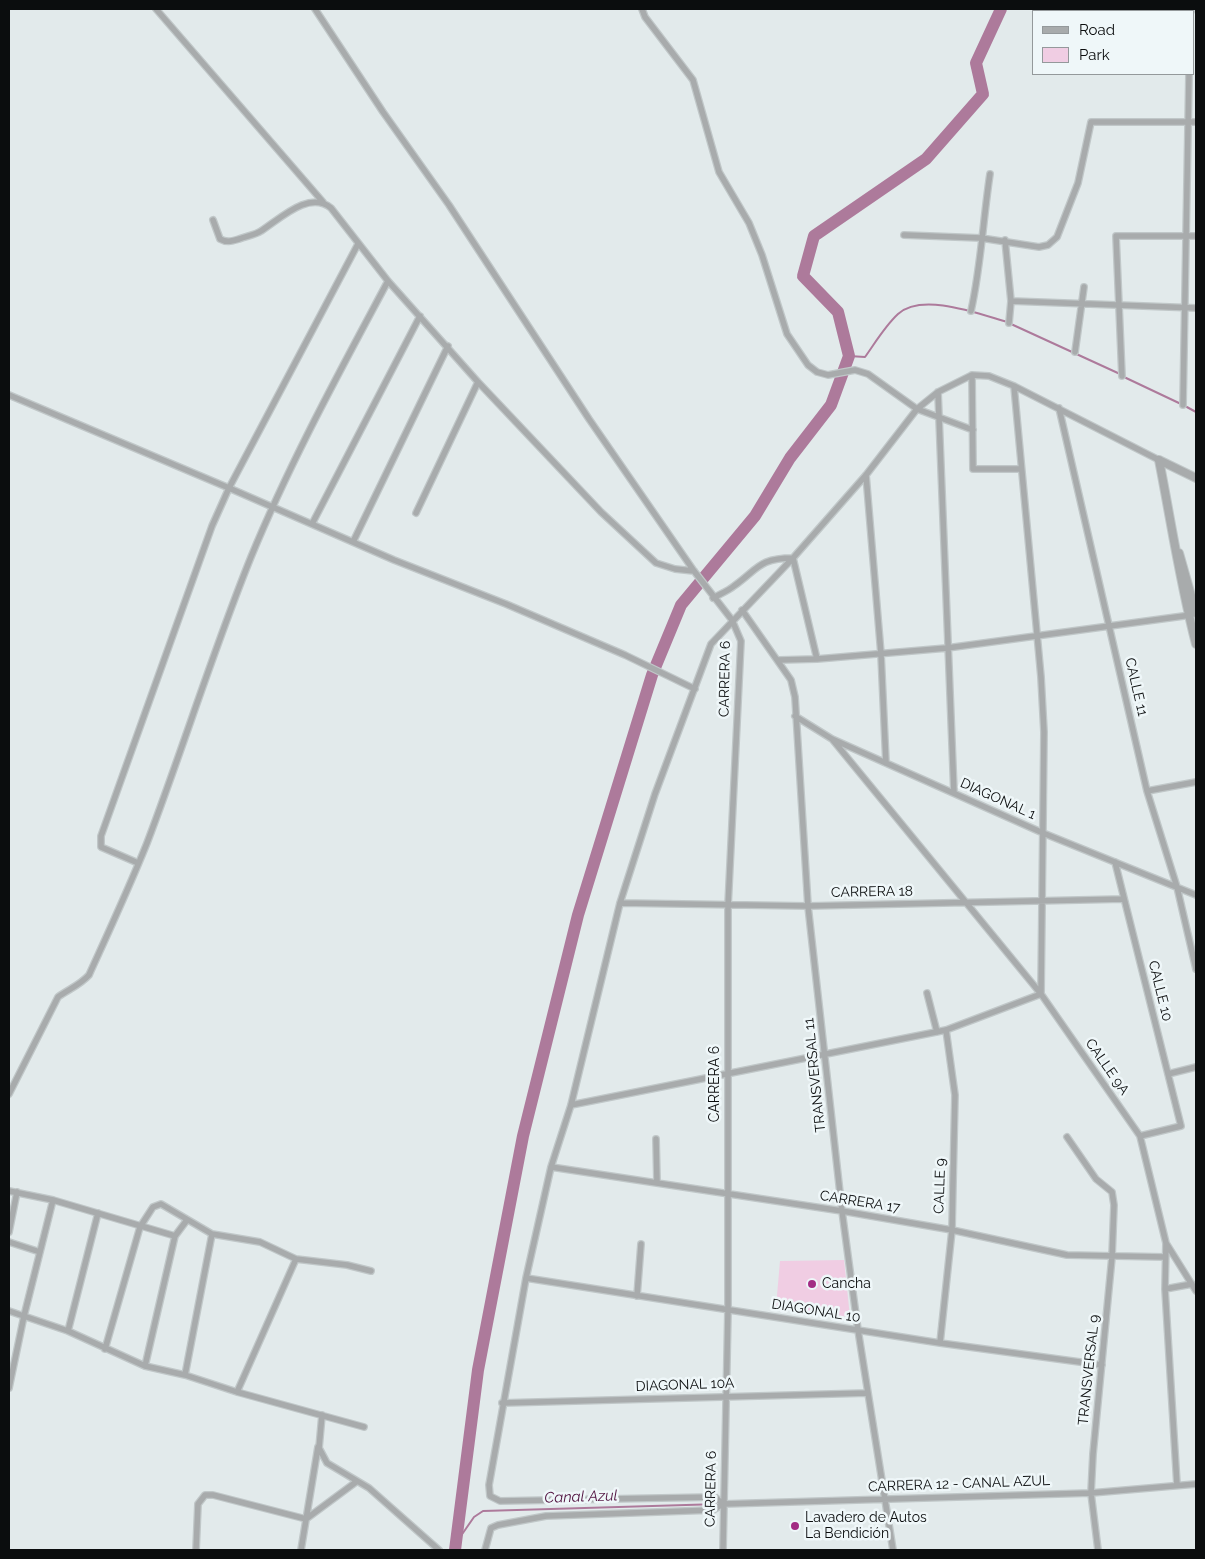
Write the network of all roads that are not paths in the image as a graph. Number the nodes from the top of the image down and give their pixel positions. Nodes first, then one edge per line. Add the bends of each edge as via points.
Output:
1 (156, 9) edge
2 (315, 9) edge
3 (642, 9) edge
4 (1188, 75) edge
5 (1187, 122) junction
6 (1196, 122) edge
7 (990, 174) dead end
8 (323, 202) junction
9 (213, 220) dead end
10 (904, 235) dead end
11 (1186, 236) junction
12 (1196, 236) edge
13 (981, 238) junction
14 (1005, 240) junction
15 (358, 244) junction
16 (388, 281) junction
17 (1084, 287) dead end
18 (1011, 301) junction
19 (1082, 304) junction
20 (1120, 305) junction
21 (1185, 307) junction
22 (1196, 308) edge
23 (971, 311) dead end
24 (420, 316) junction
25 (1009, 323) dead end
26 (448, 346) junction
27 (1075, 352) dead end
28 (972, 375) junction
29 (1122, 376) dead end
30 (478, 382) junction
31 (1014, 386) junction
32 (938, 392) junction
33 (9, 395) edge
34 (1183, 405) dead end
35 (1059, 408) junction
36 (916, 409) junction
37 (940, 419) junction
38 (973, 430) junction
39 (1159, 460) junction
40 (1020, 469) junction
41 (866, 475) junction
42 (1196, 478) edge
43 (229, 488) junction
44 (273, 508) junction
45 (416, 513) dead end
46 (312, 524) junction
47 (353, 542) junction
48 (793, 558) junction
49 (694, 571) junction
50 (713, 598) junction
51 (742, 610) junction
52 (1194, 614) edge
53 (732, 620) junction
54 (1109, 626) junction
55 (1036, 636) junction
56 (1196, 644) edge
57 (947, 648) junction
58 (881, 654) junction
59 (817, 659) junction
60 (779, 660) junction
61 (695, 689) junction
62 (795, 716) junction
63 (832, 739) junction
64 (886, 763) junction
65 (1196, 782) edge
66 (1147, 791) junction
67 (954, 793) junction
68 (1042, 833) junction
69 (1115, 862) junction
70 (138, 863) junction
71 (1177, 887) junction
72 (1196, 895) edge
73 (1124, 899) junction
74 (1042, 901) junction
75 (966, 902) junction
76 (620, 903) junction
77 (728, 906) junction
78 (808, 906) junction
79 (1196, 969) edge
80 (928, 993) dead end
81 (1041, 994) junction
82 (946, 1030) junction
83 (937, 1032) junction
84 (825, 1053) junction
85 (1196, 1067) edge
86 (727, 1074) junction
87 (1168, 1074) junction
88 (9, 1094) edge
89 (571, 1105) junction
90 (1140, 1136) junction
91 (1067, 1137) dead end
92 (656, 1139) dead end
93 (551, 1167) junction
94 (657, 1182) junction
95 (9, 1191) edge
96 (17, 1192) junction
97 (727, 1194) junction
98 (54, 1200) junction
99 (842, 1211) junction
100 (98, 1213) junction
101 (188, 1220) junction
102 (140, 1227) junction
103 (952, 1230) junction
104 (9, 1232) edge
105 (212, 1234) junction
106 (175, 1236) junction
107 (9, 1242) edge
108 (1166, 1243) junction
109 (641, 1244) dead end
110 (40, 1252) junction
111 (1112, 1256) junction
112 (1166, 1257) junction
113 (296, 1259) junction
114 (371, 1272) dead end
115 (526, 1278) junction
116 (1192, 1284) junction
117 (1165, 1289) junction
118 (1196, 1291) edge
119 (638, 1296) junction
120 (728, 1310) junction
121 (9, 1312) edge
122 (24, 1316) junction
123 (858, 1330) junction
124 (68, 1331) junction
125 (940, 1343) junction
126 (105, 1349) junction
127 (1102, 1364) junction
128 (145, 1366) junction
129 (185, 1375) junction
130 (9, 1388) edge
131 (237, 1392) junction
132 (868, 1392) junction
133 (725, 1397) junction
134 (502, 1403) junction
135 (322, 1415) junction
136 (364, 1427) dead end
137 (318, 1445) junction
138 (356, 1482) junction
139 (1196, 1484) edge
140 (1177, 1485) junction
141 (1091, 1493) junction
142 (886, 1499) junction
143 (723, 1504) junction
144 (306, 1519) junction
145 (196, 1550) edge
146 (302, 1550) edge
147 (439, 1550) edge
148 (485, 1550) edge
149 (723, 1550) edge
150 (893, 1550) edge
151 (1098, 1550) edge

1 - 8 street
2 - 49 street, CARRERA 6
3 - 36 street via 693,80 719,172 749,223 787,334 796,350 817,372 828,375 855,370 862,372
4 - 5 street
5 - 6 street
5 - 11 street
5 - 14 street via 1090,122 1078,183 1054,242 1039,247
7 - 13 street
8 - 9 street via 316,201 291,210 260,232 228,242 220,239
8 - 15 street
10 - 13 street
11 - 12 street
11 - 20 street via 1116,236
11 - 21 street
13 - 14 street
13 - 23 street
14 - 18 street
15 - 16 street
15 - 43 street
16 - 24 street
16 - 44 street
17 - 19 street
18 - 19 street
18 - 25 street
19 - 20 street
19 - 27 street
20 - 21 street
20 - 29 street
21 - 22 street
21 - 34 street
24 - 26 street
24 - 46 street
26 - 30 street
26 - 47 street
28 - 31 street via 989,376
28 - 32 street
28 - 38 street
30 - 45 street
30 - 49 street via 601,512 656,562
31 - 35 street
31 - 40 street
32 - 36 street
32 - 37 street
33 - 43 street
35 - 39 street
35 - 54 street, CALLE 11
36 - 37 street
36 - 41 street
37 - 38 street
37 - 57 street
38 - 40 street via 973,470
39 - 42 street
39 - 52 street via 1178,570
40 - 55 street
41 - 48 street
41 - 58 street
43 - 44 street
43 - 70 street via 212,526 100,836 101,847
44 - 46 street
44 - 70 street via 209,667
46 - 47 street
47 - 61 street via 625,655
48 - 50 street via 768,561 734,587
48 - 51 street
48 - 59 street
49 - 50 street, CARRERA 6
50 - 53 street, CARRERA 6
51 - 53 street
51 - 60 street, TRANSVERSAL 11
52 - 54 street
52 - 56 street
53 - 61 street via 711,644
53 - 77 street, CARRERA 6 via 741,640
54 - 55 street
54 - 66 street, CALLE 11
55 - 57 street
55 - 68 street via 1044,732
57 - 58 street
57 - 67 street
58 - 59 street
58 - 64 street
59 - 60 street
60 - 62 street, TRANSVERSAL 11 via 791,680
61 - 76 street via 655,794
62 - 63 street, DIAGONAL 1
62 - 78 street, TRANSVERSAL 11
63 - 64 street, DIAGONAL 1
63 - 75 street, CALLE 9A
64 - 67 street, DIAGONAL 1
65 - 66 street
66 - 71 street, CALLE 11
67 - 68 street, DIAGONAL 1
68 - 69 street, DIAGONAL 1
68 - 74 street
69 - 71 street, DIAGONAL 1
69 - 73 street, CALLE 10
70 - 88 street via 89,975 58,997
71 - 72 street, DIAGONAL 1
71 - 79 street, CALLE 11
73 - 74 street, CARRERA 18
73 - 87 street, CALLE 10
74 - 75 street, CARRERA 18
74 - 81 street
75 - 78 street, CARRERA 18
75 - 81 street, CALLE 9A
76 - 77 street, CARRERA 18
76 - 89 street
77 - 78 street, CARRERA 18
77 - 86 street, CARRERA 6
78 - 84 street, TRANSVERSAL 11
80 - 83 street
81 - 82 street
81 - 90 street, CALLE 9A
82 - 83 street
82 - 103 street, CALLE 9 via 955,1095
83 - 84 street
84 - 86 street
84 - 99 street, TRANSVERSAL 11
85 - 87 street
86 - 89 street
86 - 97 street, CARRERA 6
87 - 90 street, CALLE 10 via 1181,1126
89 - 93 street
90 - 108 street, CALLE 9A
91 - 111 street, TRANSVERSAL 9 via 1096,1180 1112,1192
92 - 94 street
93 - 94 street, CARRERA 17
93 - 115 street
94 - 97 street, CARRERA 17
95 - 96 street
96 - 98 street
96 - 104 street
97 - 99 street, CARRERA 17
97 - 120 street, CARRERA 6
98 - 100 street
98 - 110 street
99 - 103 street, CARRERA 17
99 - 123 street, TRANSVERSAL 11
100 - 102 street
100 - 124 street
101 - 102 street via 160,1204 153,1207
101 - 105 street
101 - 106 street
102 - 106 street
102 - 126 street
103 - 111 street, CARRERA 17 via 1067,1255
103 - 125 street, CALLE 9
105 - 113 street via 260,1242
105 - 129 street
106 - 128 street
107 - 110 street
108 - 112 street, CALLE 9A
108 - 116 street
109 - 119 street
110 - 122 street
111 - 112 street, CARRERA 17
111 - 127 street, TRANSVERSAL 9
112 - 117 street, CALLE 9A
113 - 114 street via 347,1265
113 - 131 street
115 - 119 street, DIAGONAL 10
115 - 134 street
116 - 117 street
116 - 118 street
117 - 140 street, CALLE 9A
119 - 120 street, DIAGONAL 10
120 - 123 street, DIAGONAL 10
120 - 133 street, CARRERA 6
121 - 122 street
122 - 124 street
122 - 130 street
123 - 125 street, DIAGONAL 10
123 - 132 street, TRANSVERSAL 11
124 - 126 street
125 - 127 street, DIAGONAL 10
126 - 128 street
127 - 141 street, TRANSVERSAL 9
128 - 129 street
129 - 131 street
131 - 135 street
132 - 133 street, DIAGONAL 10A
132 - 142 street, TRANSVERSAL 11
133 - 134 street, DIAGONAL 10A
133 - 143 street, CARRERA 6
134 - 143 street via 490,1496 500,1501 715,1498
135 - 136 street
135 - 137 street
137 - 138 street via 327,1463
137 - 144 street
138 - 144 street
138 - 147 street via 369,1488
139 - 140 street, CARRERA 12 - CANAL AZUL
140 - 141 street, CARRERA 12 - CANAL AZUL
141 - 142 street, CARRERA 12 - CANAL AZUL
141 - 151 street, TRANSVERSAL 9
142 - 143 street, CARRERA 12 - CANAL AZUL
142 - 150 street, TRANSVERSAL 11
143 - 148 street via 713,1510 540,1517 491,1528
143 - 149 street, CARRERA 6
144 - 145 street via 205,1495 198,1504
144 - 146 street

